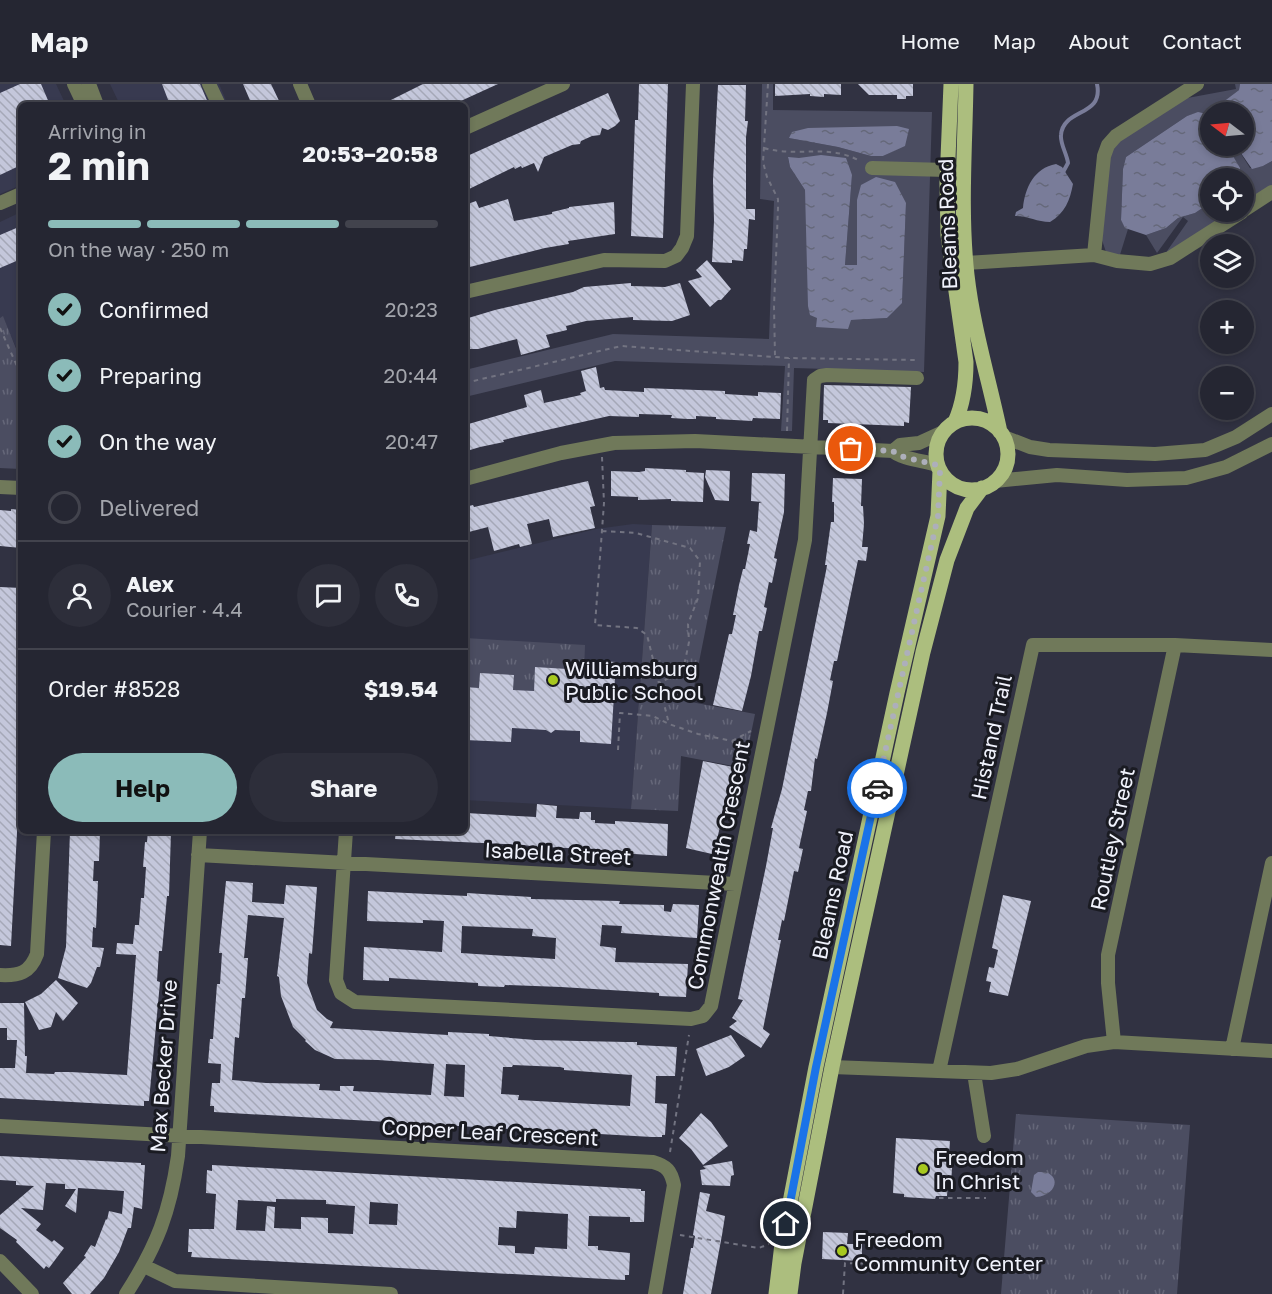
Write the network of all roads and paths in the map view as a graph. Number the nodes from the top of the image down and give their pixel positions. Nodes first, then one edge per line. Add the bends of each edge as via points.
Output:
1 (74, 84) edge
2 (88, 84) edge
3 (209, 84) edge
4 (300, 84) edge
5 (563, 84) edge
6 (693, 84) edge
7 (768, 84) edge
8 (951, 84) edge
9 (966, 84) edge
10 (1197, 84) edge
11 (83, 102) edge
12 (96, 102) edge
13 (218, 102) edge
14 (308, 102) edge
15 (468, 127) edge
16 (764, 148) junction
17 (872, 168) joint
18 (947, 170) junction
19 (1272, 192) edge
20 (18, 195) edge
21 (0, 203) edge
22 (1254, 204) edge
23 (1226, 222) edge
24 (1094, 255) junction
25 (966, 263) junction
26 (468, 291) edge
27 (0, 328) edge
28 (775, 356) junction
29 (789, 358) junction
30 (915, 360) dead end
31 (18, 368) edge
32 (917, 378) dead end
33 (468, 382) edge
34 (1272, 414) edge
35 (956, 422) junction
36 (787, 431) dead end
37 (943, 432) junction
38 (1002, 434) junction
39 (1272, 444) edge
40 (602, 445) junction
41 (810, 447) junction
42 (893, 451) junction
43 (939, 468) junction
44 (468, 478) edge
45 (989, 485) junction
46 (0, 487) edge
47 (18, 489) edge
48 (602, 531) junction
49 (1175, 645) junction
50 (1272, 650) edge
51 (659, 683) junction
52 (669, 724) junction
53 (752, 731) dead end
54 (732, 741) junction
55 (618, 750) dead end
56 (746, 757) dead end
57 (44, 834) edge
58 (200, 834) edge
59 (346, 834) edge
60 (198, 855) junction
61 (344, 863) junction
62 (1272, 863) edge
63 (735, 884) junction
64 (0, 975) edge
65 (688, 1035) dead end
66 (1114, 1042) junction
67 (1232, 1049) junction
68 (1272, 1051) edge
69 (832, 1067) junction
70 (939, 1071) junction
71 (974, 1073) junction
72 (0, 1126) edge
73 (984, 1136) dead end
74 (179, 1137) junction
75 (670, 1152) dead end
76 (939, 1198) dead end
77 (986, 1198) dead end
78 (681, 1235) dead end
79 (759, 1248) dead end
80 (0, 1261) edge
81 (880, 1264) dead end
82 (144, 1266) junction
83 (843, 1293) edge
84 (32, 1294) edge
85 (126, 1294) edge
86 (391, 1294) edge
87 (655, 1294) edge
88 (776, 1294) edge
89 (790, 1294) edge

1 - 11 street
2 - 12 street
3 - 13 street
4 - 14 street
5 - 15 street
6 - 26 street via 687,236 676,256 650,262 604,260
7 - 16 path
8 - 18 main road, Bleams Road
9 - 25 main road, Bleams Road
10 - 24 street via 1108,145
16 - 17 path via 777,152 844,153
16 - 28 path via 765,170 778,199
17 - 18 street
18 - 35 main road, Bleams Road via 948,235 966,362 962,407
19 - 22 street
20 - 21 street
23 - 24 street via 1170,258 1150,264
24 - 25 street
25 - 38 main road, Bleams Road via 977,332
27 - 31 path
28 - 29 path
28 - 33 path via 621,346
29 - 30 path
29 - 36 path
32 - 41 street, Commonwealth Crescent via 820,376 812,387
34 - 38 street via 1236,437 1205,450 1155,454 1049,450 1030,447
35 - 37 main road
35 - 38 main road via 980,418
37 - 42 street via 919,443 900,445
37 - 43 main road via 936,453
38 - 45 main road via 1008,455 1006,465
39 - 45 street via 1226,467 1186,478 1127,480 1057,475
40 - 41 street via 695,441
40 - 44 street
40 - 48 path
41 - 42 street
41 - 63 street, Commonwealth Crescent via 805,540
42 - 43 street via 899,457
43 - 45 main road via 963,489
43 - 88 main road, Bleams Road via 938,516 816,1067
45 - 69 main road, Bleams Road via 967,508 946,560
46 - 47 street
48 - 51 path via 595,625 637,628 647,635
48 - 51 path via 636,533 690,548 700,561 698,598 688,624 684,666
49 - 50 street, Histand Trail
49 - 66 street, Routley Street via 1108,955
49 - 70 street, Histand Trail via 1033,645
51 - 52 path
52 - 54 path
52 - 55 path via 653,716 620,713
53 - 54 path
54 - 56 path
57 - 64 street via 37,954 25,971
58 - 60 street, Max Becker Drive
59 - 61 street, Commonwealth Crescent
60 - 61 street, Isabella Street
60 - 74 street, Max Becker Drive
61 - 63 street, Isabella Street
61 - 63 street, Commonwealth Crescent via 336,980 341,993 355,1002 691,1019 703,1016 711,1006
62 - 67 street
65 - 75 path
66 - 67 street
66 - 71 street via 1086,1046 1017,1069
67 - 68 street
69 - 70 street
69 - 89 main road, Bleams Road
70 - 71 street
71 - 73 street
72 - 74 street
74 - 82 street, Max Becker Drive via 172,1194 163,1226
74 - 87 street, Copper Leaf Crescent via 665,1165 674,1185
76 - 77 path
78 - 79 path
80 - 84 street
81 - 83 path via 845,1263
82 - 85 street, Max Becker Drive
82 - 86 street via 175,1281

